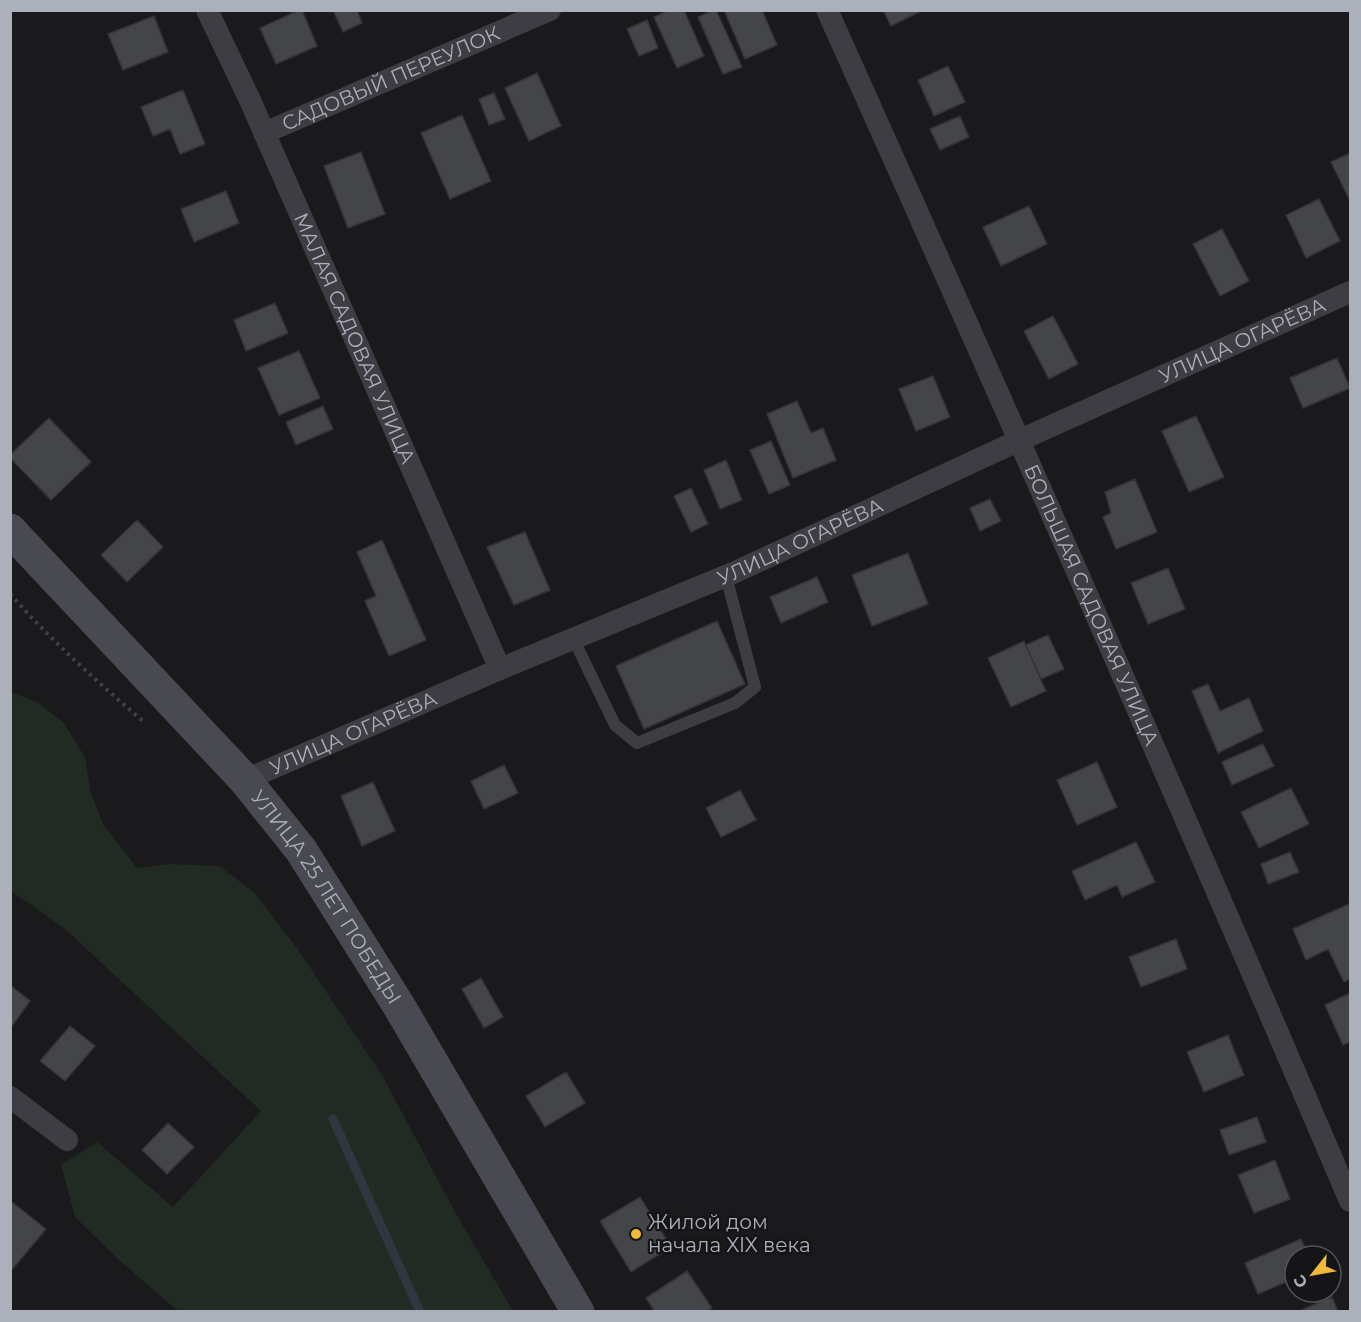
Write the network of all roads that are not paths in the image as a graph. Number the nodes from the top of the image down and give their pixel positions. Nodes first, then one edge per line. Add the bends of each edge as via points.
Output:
1 (207, 10) edge
2 (550, 10) edge
3 (827, 10) edge
4 (264, 134) junction
5 (1350, 291) edge
6 (1020, 440) junction
7 (10, 530) edge
8 (726, 576) junction
9 (573, 639) junction
10 (500, 669) junction
11 (245, 780) junction
12 (10, 1097) edge
13 (67, 1140) dead end
14 (1350, 1201) edge
15 (578, 1311) edge

1 - 4 street, МАЛАЯ САДОВАЯ УЛИЦА
2 - 4 street, САДОВЫЙ ПЕРЕУЛОК
3 - 6 street, БОЛЬШАЯ САДОВАЯ УЛИЦА
4 - 10 street, МАЛАЯ САДОВАЯ УЛИЦА
5 - 6 street, УЛИЦА ОГАРЁВА
6 - 8 street, УЛИЦА ОГАРЁВА
6 - 14 street, БОЛЬШАЯ САДОВАЯ УЛИЦА
7 - 11 main road, УЛИЦА 25 ЛЕТ ПОБЕДЫ
8 - 9 street, УЛИЦА ОГАРЁВА
8 - 9 lane via 755,687 735,703 637,743 615,725
9 - 10 street, УЛИЦА ОГАРЁВА
10 - 11 street, УЛИЦА ОГАРЁВА
11 - 15 main road, УЛИЦА 25 ЛЕТ ПОБЕДЫ via 301,850 393,996
12 - 13 street

